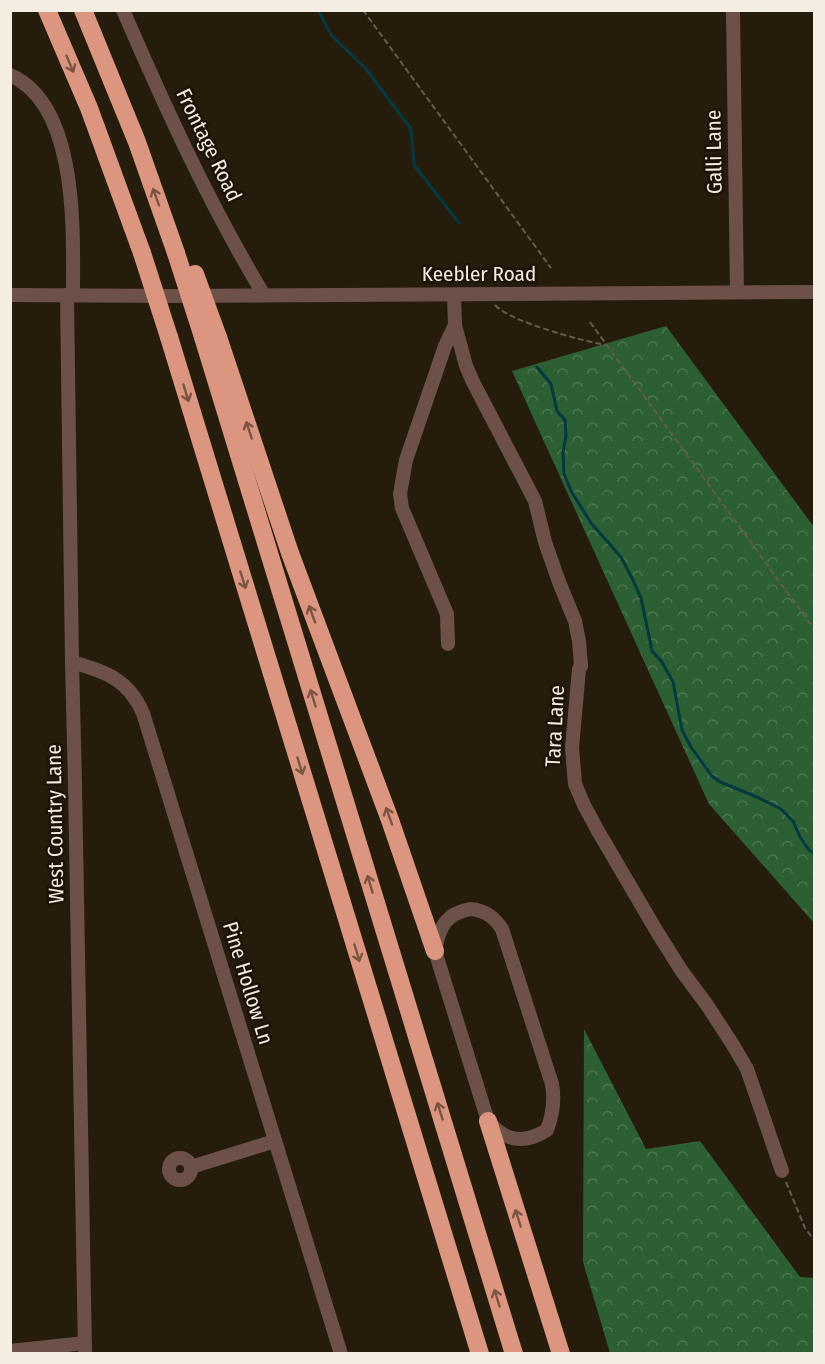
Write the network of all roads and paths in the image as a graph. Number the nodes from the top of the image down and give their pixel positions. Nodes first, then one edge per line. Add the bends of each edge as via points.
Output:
1 (47, 10) edge
2 (83, 10) edge
3 (123, 10) edge
4 (363, 10) edge
5 (733, 10) edge
6 (10, 75) edge
7 (551, 268) dead end
8 (737, 292) junction
9 (814, 292) edge
10 (10, 295) edge
11 (70, 295) junction
12 (264, 295) junction
13 (454, 295) junction
14 (493, 295) junction
15 (590, 321) dead end
16 (455, 326) junction
17 (210, 337) junction
18 (607, 345) junction
19 (814, 629) edge
20 (448, 644) dead end
21 (72, 662) junction
22 (435, 951) junction
23 (488, 1121) junction
24 (274, 1141) junction
25 (192, 1167) dead end
26 (782, 1171) joint
27 (814, 1240) edge
28 (85, 1348) edge
29 (10, 1351) edge
30 (341, 1353) edge
31 (480, 1353) edge
32 (514, 1353) edge
33 (561, 1353) edge

1 -> 31 highway, bridge via 142,253
17 -> 2 highway, bridge via 182,253 165,221
3 - 12 street, Frontage Road via 199,176
4 - 7 path
5 - 8 street, Galli Lane
6 - 11 street, West Country Lane via 31,88 41,100 66,161 73,236
8 - 9 street, Keebler Road
8 - 14 street, Keebler Road
10 - 11 street, Keebler Road
11 - 12 street, Keebler Road
11 - 21 street, West Country Lane
12 - 13 street, Keebler Road
13 - 14 street, Keebler Road
13 - 16 street, Tara Lane
14 - 18 path via 495,305 507,315
15 - 18 path
16 - 20 street, Tara Lane via 406,460 400,494 402,508 447,614
16 - 26 street, Tara Lane via 473,382 535,501 545,542 575,621 581,666 572,748 575,784 656,930 747,1069
22 -> 17 highway
32 -> 17 highway
18 - 19 path
21 - 24 street, Pine Hollow Ln via 115,677 143,713
21 - 28 street, West Country Lane
22 - 23 street
22 - 23 street via 442,926 460,911 481,911 497,920 552,1084 550,1122 547,1130 537,1136 508,1137
33 -> 23 highway
24 - 25 street
24 - 30 street, Pine Hollow Ln
26 - 27 path via 805,1228
28 - 29 street

